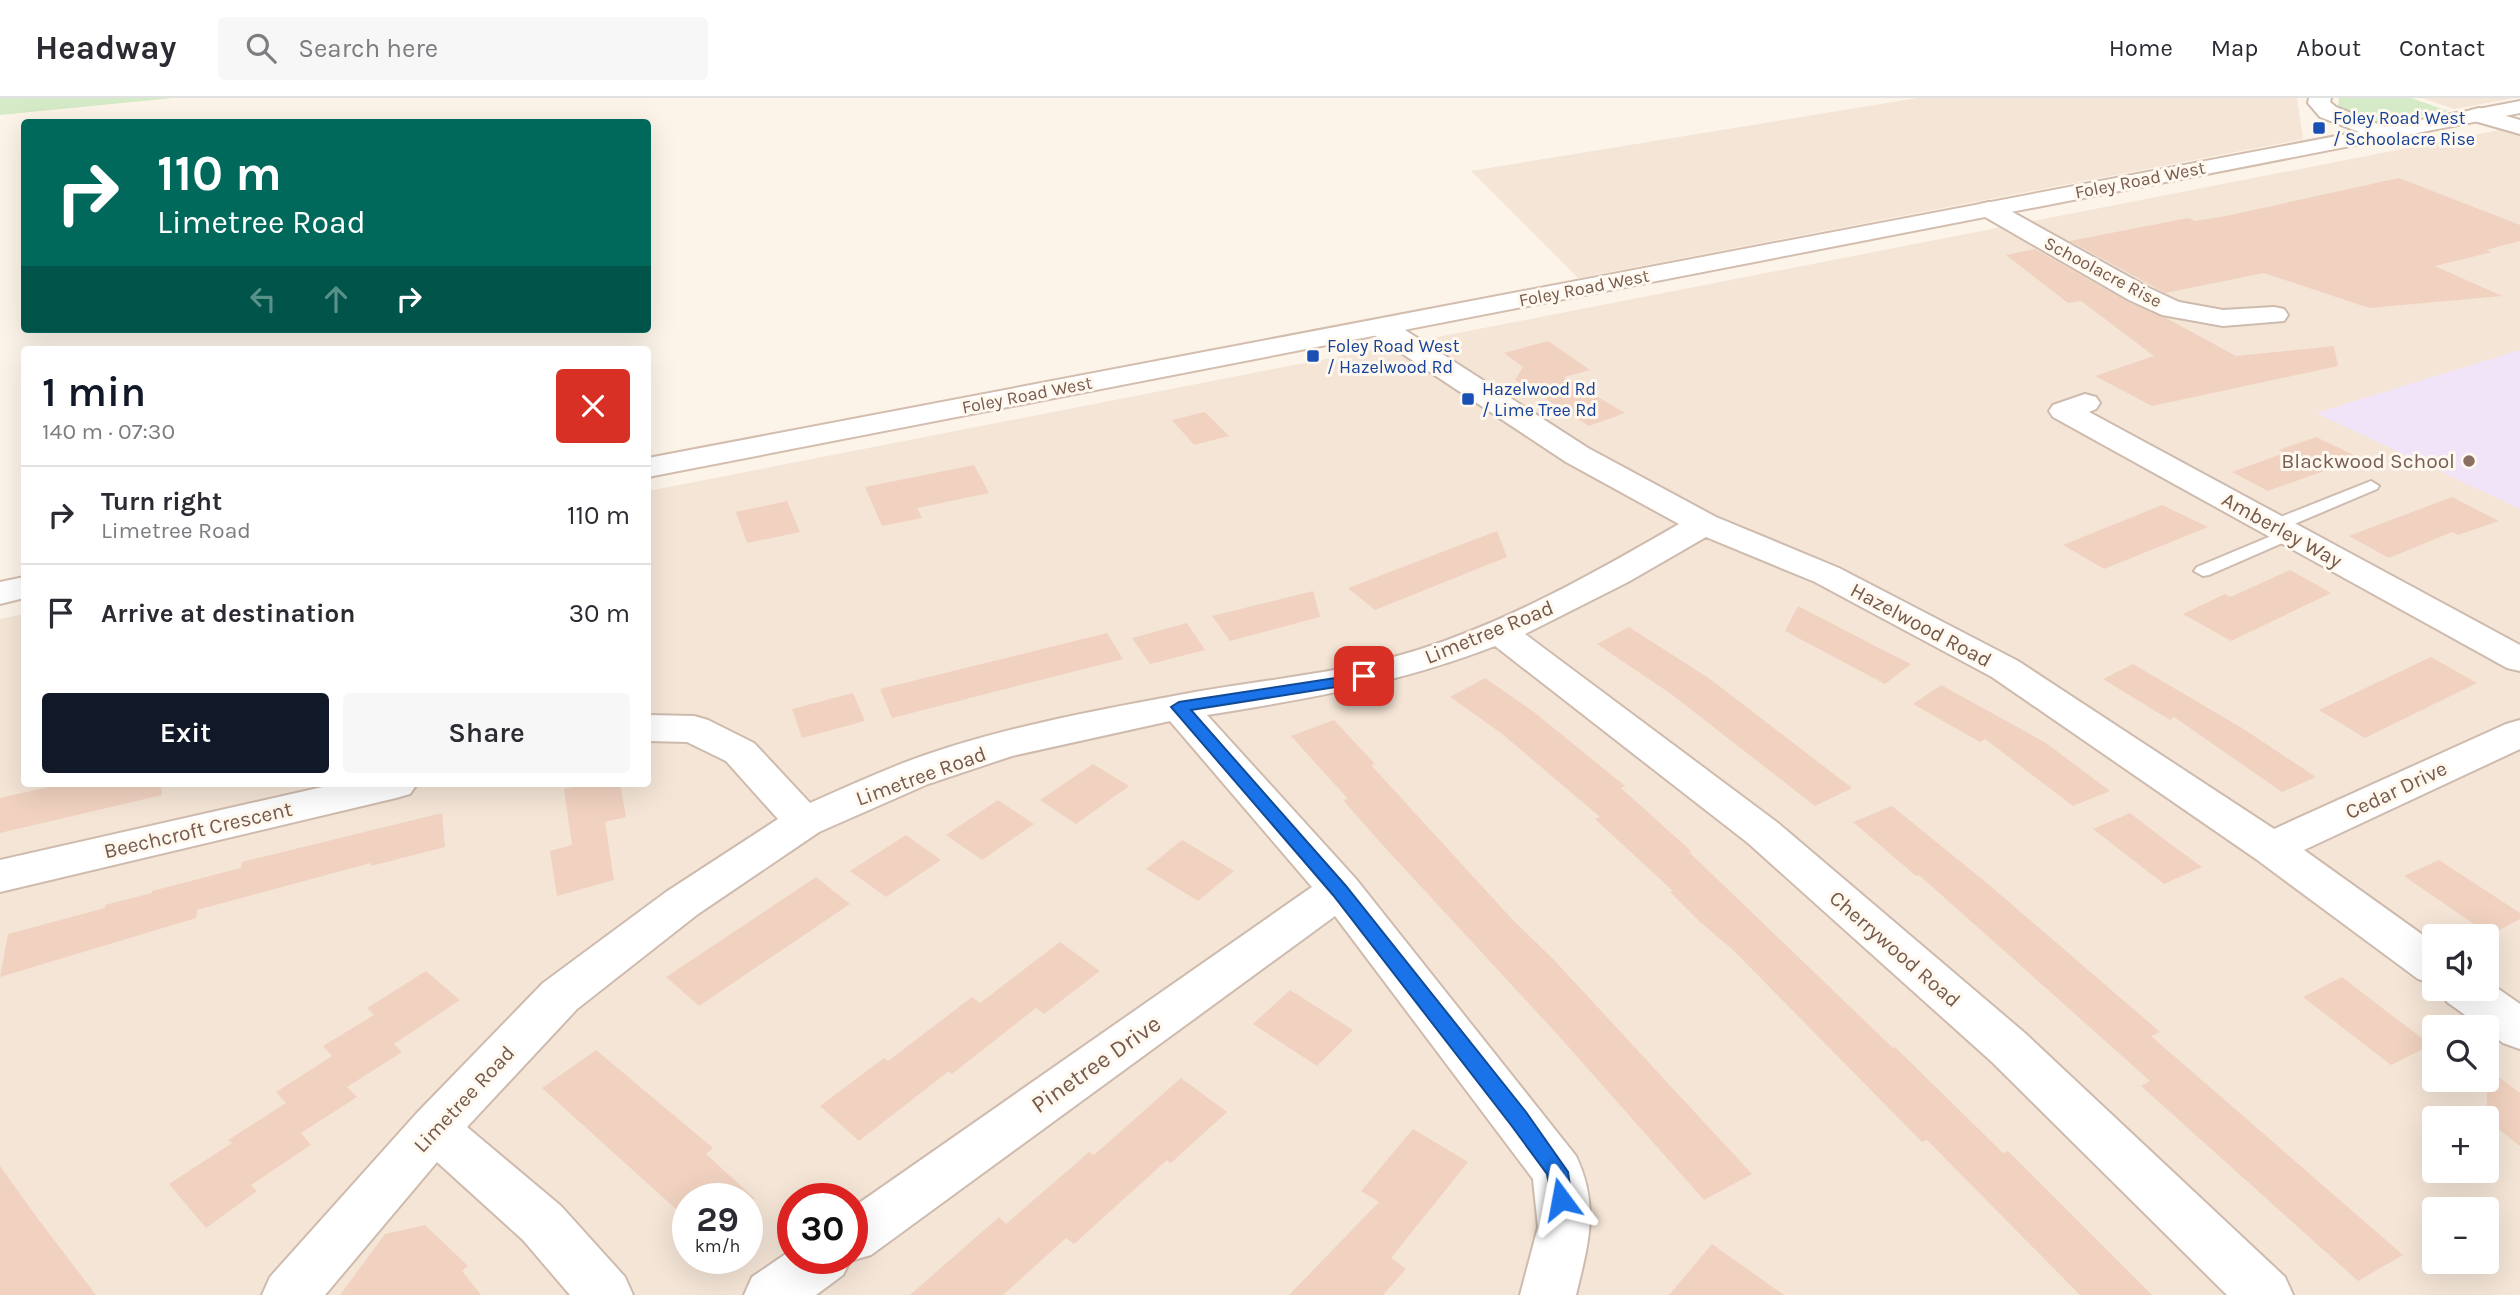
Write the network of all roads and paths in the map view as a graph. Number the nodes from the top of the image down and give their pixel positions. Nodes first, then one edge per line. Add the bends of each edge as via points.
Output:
1 (2320, 98) edge
2 (2520, 107) edge
3 (2479, 115) junction
4 (2520, 127) edge
5 (2380, 133) junction
6 (1989, 209) junction
7 (2274, 315) dead end
8 (2223, 318) junction
9 (1381, 327) junction
10 (2248, 344) dead end
11 (2085, 403) dead end
12 (651, 467) edge
13 (2371, 486) dead end
14 (1704, 524) junction
15 (2281, 530) junction
16 (2203, 571) dead end
17 (21, 589) edge
18 (0, 593) edge
19 (1499, 632) junction
20 (2520, 660) edge
21 (1179, 707) junction
22 (651, 727) edge
23 (2520, 733) edge
24 (383, 787) edge
25 (804, 822) junction
26 (2271, 848) junction
27 (0, 876) edge
28 (1340, 890) junction
29 (2422, 958) edge
30 (2480, 1001) edge
31 (2520, 1030) edge
32 (434, 1129) junction
33 (868, 1227) edge
34 (802, 1274) edge
35 (290, 1295) edge
36 (605, 1295) edge
37 (772, 1295) edge
38 (1548, 1295) edge
39 (2265, 1295) edge

1 - 5 street via 2328,113
2 - 3 street, Foley Road West
3 - 4 street
3 - 5 street, Foley Road West
5 - 6 street, Foley Road West
6 - 8 street, Schoolacre Rise via 2139,294 2172,309
6 - 9 street, Foley Road West
7 - 8 street, Schoolacre Rise
8 - 10 street
9 - 12 street, Foley Road West
9 - 14 street, Hazelwood Road via 1565,447
11 - 15 street, Amberley Way via 2064,411
13 - 15 lane
14 - 19 street, Limetree Road via 1616,575
14 - 26 street, Hazelwood Road via 1827,575 2005,669
15 - 16 lane
15 - 20 street, Amberley Way
17 - 18 street
19 - 21 street, Limetree Road via 1431,658 1342,681
19 - 39 street, Cherrywood Road via 1762,832 2009,1048
21 - 25 street, Limetree Road via 992,749 914,774
21 - 28 street
22 - 25 street via 694,729 740,752
23 - 26 street, Cedar Drive
24 - 27 street, Beechcroft Crescent
25 - 32 street, Limetree Road via 682,903 560,996
26 - 29 street, Hazelwood Road
28 - 33 street, Pinetree Drive
28 - 38 street via 1558,1172 1565,1227
30 - 31 street
32 - 35 street, Limetree Road
32 - 36 street via 542,1223
34 - 37 street

